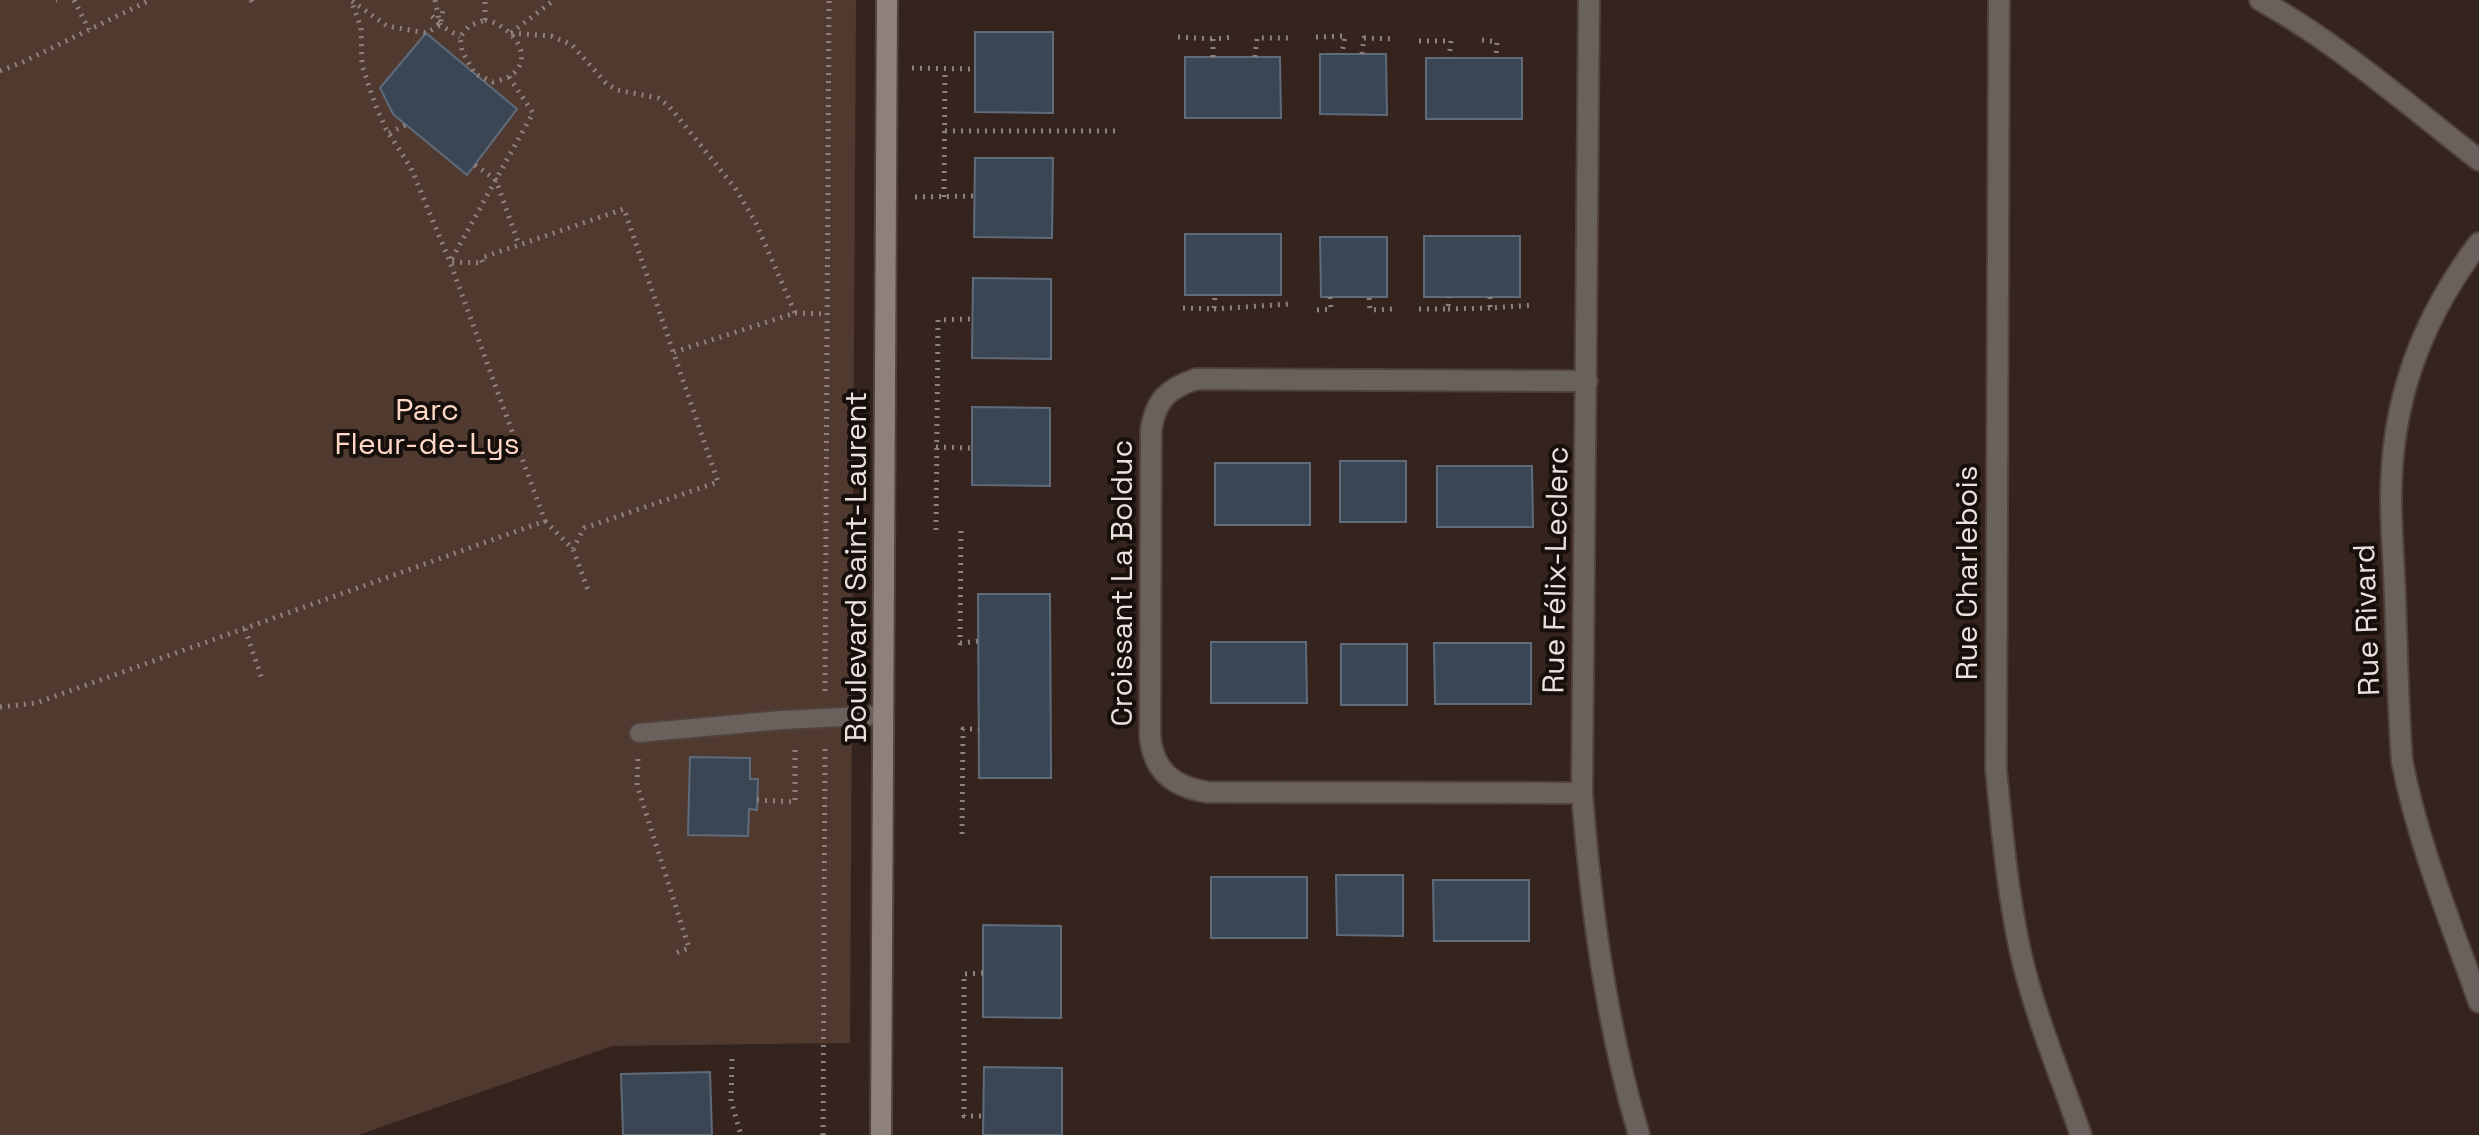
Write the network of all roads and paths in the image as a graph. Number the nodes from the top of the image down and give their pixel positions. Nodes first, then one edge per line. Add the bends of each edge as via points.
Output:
1 (74, 0) edge
2 (150, 0) edge
3 (351, 0) edge
4 (435, 0) edge
5 (485, 0) edge
6 (554, 0) edge
7 (829, 0) edge
8 (887, 0) edge
9 (1589, 0) edge
10 (1999, 0) edge
11 (2260, 0) edge
12 (444, 6) dead end
13 (432, 16) dead end
14 (485, 20) junction
15 (440, 25) junction
16 (89, 30) junction
17 (511, 33) junction
18 (460, 37) junction
19 (1178, 37) dead end
20 (1235, 37) dead end
21 (1316, 37) dead end
22 (1289, 38) dead end
23 (1213, 39) junction
24 (1394, 39) dead end
25 (1482, 40) dead end
26 (1419, 41) dead end
27 (1342, 53) dead end
28 (1362, 54) dead end
29 (1213, 57) dead end
30 (1255, 57) dead end
31 (1449, 57) dead end
32 (1496, 58) dead end
33 (886, 67) junction
34 (945, 69) junction
35 (975, 69) dead end
36 (0, 71) edge
37 (509, 77) junction
38 (533, 113) junction
39 (540, 120) dead end
40 (406, 125) dead end
41 (945, 131) junction
42 (1118, 131) dead end
43 (389, 133) junction
44 (2479, 160) edge
45 (475, 165) dead end
46 (496, 180) junction
47 (974, 196) dead end
48 (944, 197) junction
49 (886, 198) junction
50 (2479, 243) edge
51 (519, 245) junction
52 (450, 262) junction
53 (1215, 295) dead end
54 (1256, 295) dead end
55 (1330, 297) dead end
56 (1449, 297) dead end
57 (1490, 297) dead end
58 (1369, 298) dead end
59 (1289, 304) dead end
60 (1534, 305) dead end
61 (1257, 306) junction
62 (1183, 308) dead end
63 (1490, 308) junction
64 (1214, 309) junction
65 (1393, 309) dead end
66 (1419, 309) dead end
67 (1448, 309) junction
68 (1317, 310) dead end
69 (795, 313) junction
70 (827, 314) junction
71 (972, 319) dead end
72 (674, 352) junction
73 (1587, 381) junction
74 (936, 447) junction
75 (971, 448) dead end
76 (545, 521) junction
77 (936, 530) dead end
78 (961, 531) dead end
79 (573, 549) junction
80 (588, 590) dead end
81 (245, 629) junction
82 (979, 641) dead end
83 (263, 682) dead end
84 (825, 691) dead end
85 (0, 707) edge
86 (884, 715) junction
87 (979, 729) dead end
88 (639, 733) dead end
89 (795, 743) dead end
90 (825, 743) dead end
91 (637, 785) dead end
92 (1582, 793) junction
93 (757, 800) dead end
94 (962, 834) dead end
95 (673, 954) dead end
96 (983, 973) dead end
97 (2479, 1002) edge
98 (732, 1059) dead end
99 (984, 1116) dead end
100 (741, 1135) edge
101 (823, 1135) edge
102 (881, 1135) edge
103 (1639, 1135) edge
104 (2081, 1135) edge

1 - 16 path
2 - 16 path
3 - 15 path via 387,26 426,33
3 - 43 path via 361,28 362,65
4 - 15 path
5 - 14 path
6 - 17 path
7 - 70 path, Boulevard Saint-Laurent
8 - 33 street, Boulevard Saint-Laurent
9 - 73 street, Rue Félix-Leclerc
10 - 104 street, Rue Charlebois via 1996,769 2021,951
11 - 44 street via 2348,59
12 - 15 path
13 - 15 path
14 - 17 path via 496,21
14 - 18 path via 469,26
15 - 18 path
16 - 36 path
17 - 37 path via 521,57
17 - 69 path via 551,36 572,45 617,90 658,98 669,106 735,188
18 - 37 path via 475,74 493,82
19 - 23 path
20 - 23 path
21 - 27 path via 1345,36
22 - 30 path via 1257,38
23 - 29 path
24 - 28 path via 1364,38
25 - 32 path via 1497,42
26 - 31 path via 1451,41
33 - 34 path
33 - 49 street, Boulevard Saint-Laurent
34 - 35 path
34 - 41 path
37 - 38 path
38 - 39 path
38 - 46 path
40 - 43 path
41 - 42 path
41 - 48 path
43 - 52 path via 411,168
45 - 46 path
46 - 51 path
46 - 52 path
47 - 48 path
48 - 49 path
49 - 86 street, Boulevard Saint-Laurent
50 - 97 street, Rue Rivard via 2441,298 2417,351 2398,423 2391,497 2402,761 2409,797
51 - 52 path via 481,258 483,263
51 - 72 path via 624,209
52 - 76 path
53 - 64 path
54 - 61 path
55 - 68 path via 1331,309
56 - 67 path
57 - 63 path
58 - 65 path via 1370,310
59 - 61 path
60 - 63 path
61 - 64 path
62 - 64 path
63 - 67 path
66 - 67 path
69 - 70 path
69 - 72 path
70 - 84 path, Boulevard Saint-Laurent
71 - 74 path via 938,320
72 - 79 path via 718,482 584,528
73 - 92 street, Rue Félix-Leclerc
73 - 92 street, Croissant La Bolduc via 1196,379 1178,385 1158,405 1151,445 1150,736 1156,763 1165,774 1192,790 1207,792
74 - 75 path
74 - 77 path
76 - 79 path
76 - 81 path
78 - 82 path via 960,643
79 - 80 path
81 - 83 path
81 - 85 path via 36,703
86 - 88 lane
86 - 102 street, Boulevard Saint-Laurent
87 - 94 path via 963,729
89 - 93 path via 795,802
90 - 101 path, Boulevard Saint-Laurent
91 - 95 path via 689,948
92 - 103 street, Rue Félix-Leclerc via 1603,984
96 - 99 path via 964,974 964,1116
98 - 100 path via 731,1101

